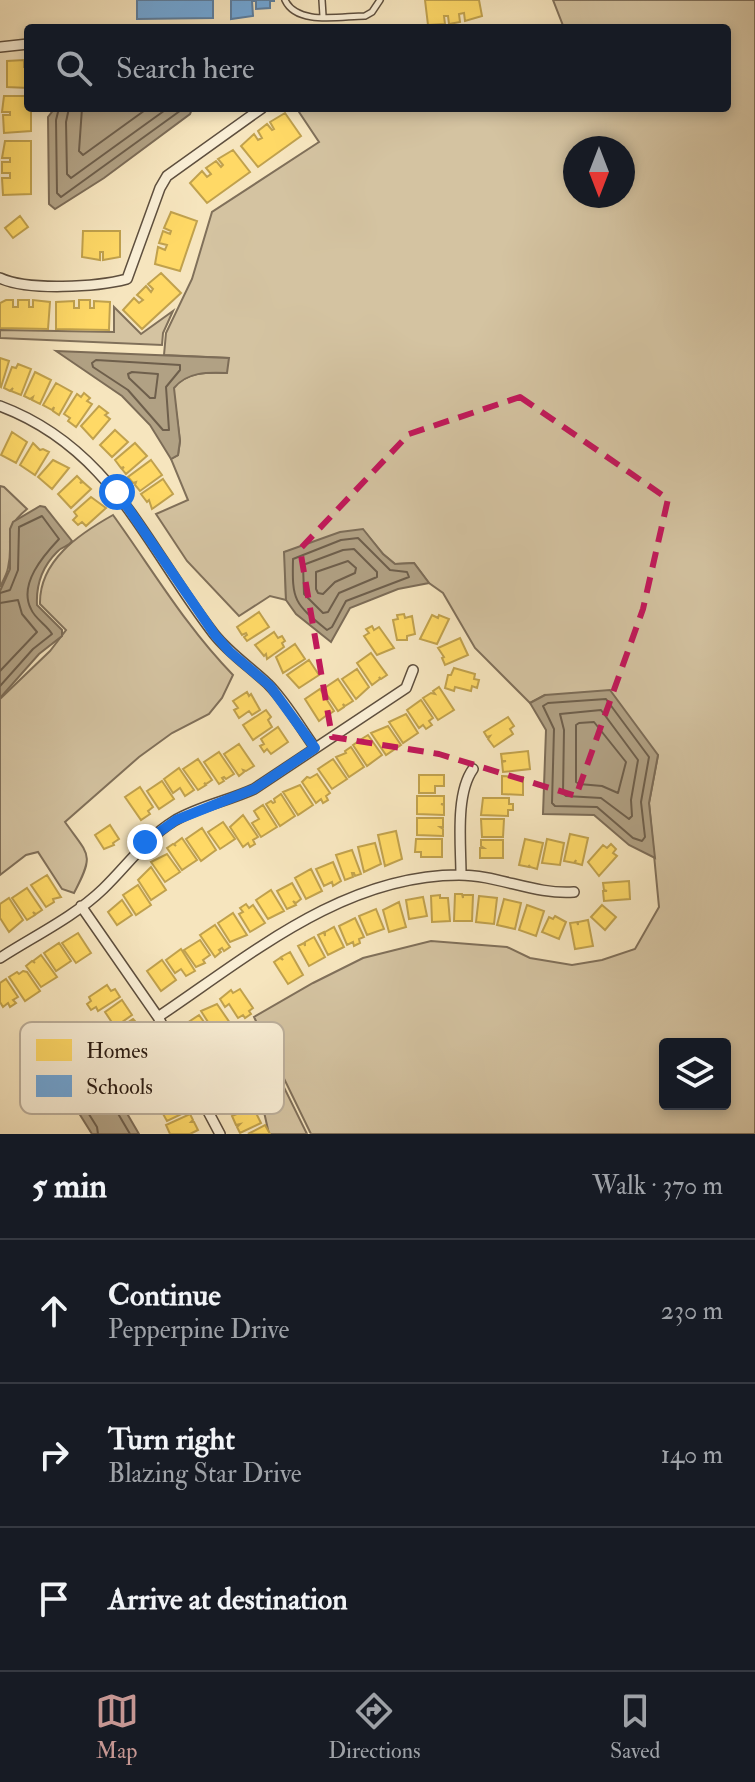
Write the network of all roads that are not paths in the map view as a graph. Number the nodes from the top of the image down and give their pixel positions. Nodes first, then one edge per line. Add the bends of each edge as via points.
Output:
1 (285, 0) edge
2 (322, 0) edge
3 (380, 0) edge
4 (323, 16) junction
5 (24, 44) edge
6 (0, 47) edge
7 (256, 112) edge
8 (0, 278) edge
9 (0, 406) edge
10 (413, 670) dead end
11 (315, 748) junction
12 (473, 769) dead end
13 (461, 875) junction
14 (574, 892) dead end
15 (81, 906) junction
16 (0, 958) edge
17 (158, 1017) junction
18 (161, 1022) edge
19 (209, 1114) edge
20 (220, 1134) edge

1 - 4 lane via 299,15
2 - 4 lane
3 - 4 lane via 365,16
5 - 6 street
7 - 8 street via 167,176 127,279 106,285 46,285
9 - 11 street via 69,443 104,478 215,635 270,686
10 - 11 street via 406,688
11 - 15 street via 254,789 169,825
12 - 13 street via 462,797
13 - 14 street
13 - 17 street via 395,882 354,896 284,933
15 - 16 street
15 - 17 street
17 - 18 street
19 - 20 street

